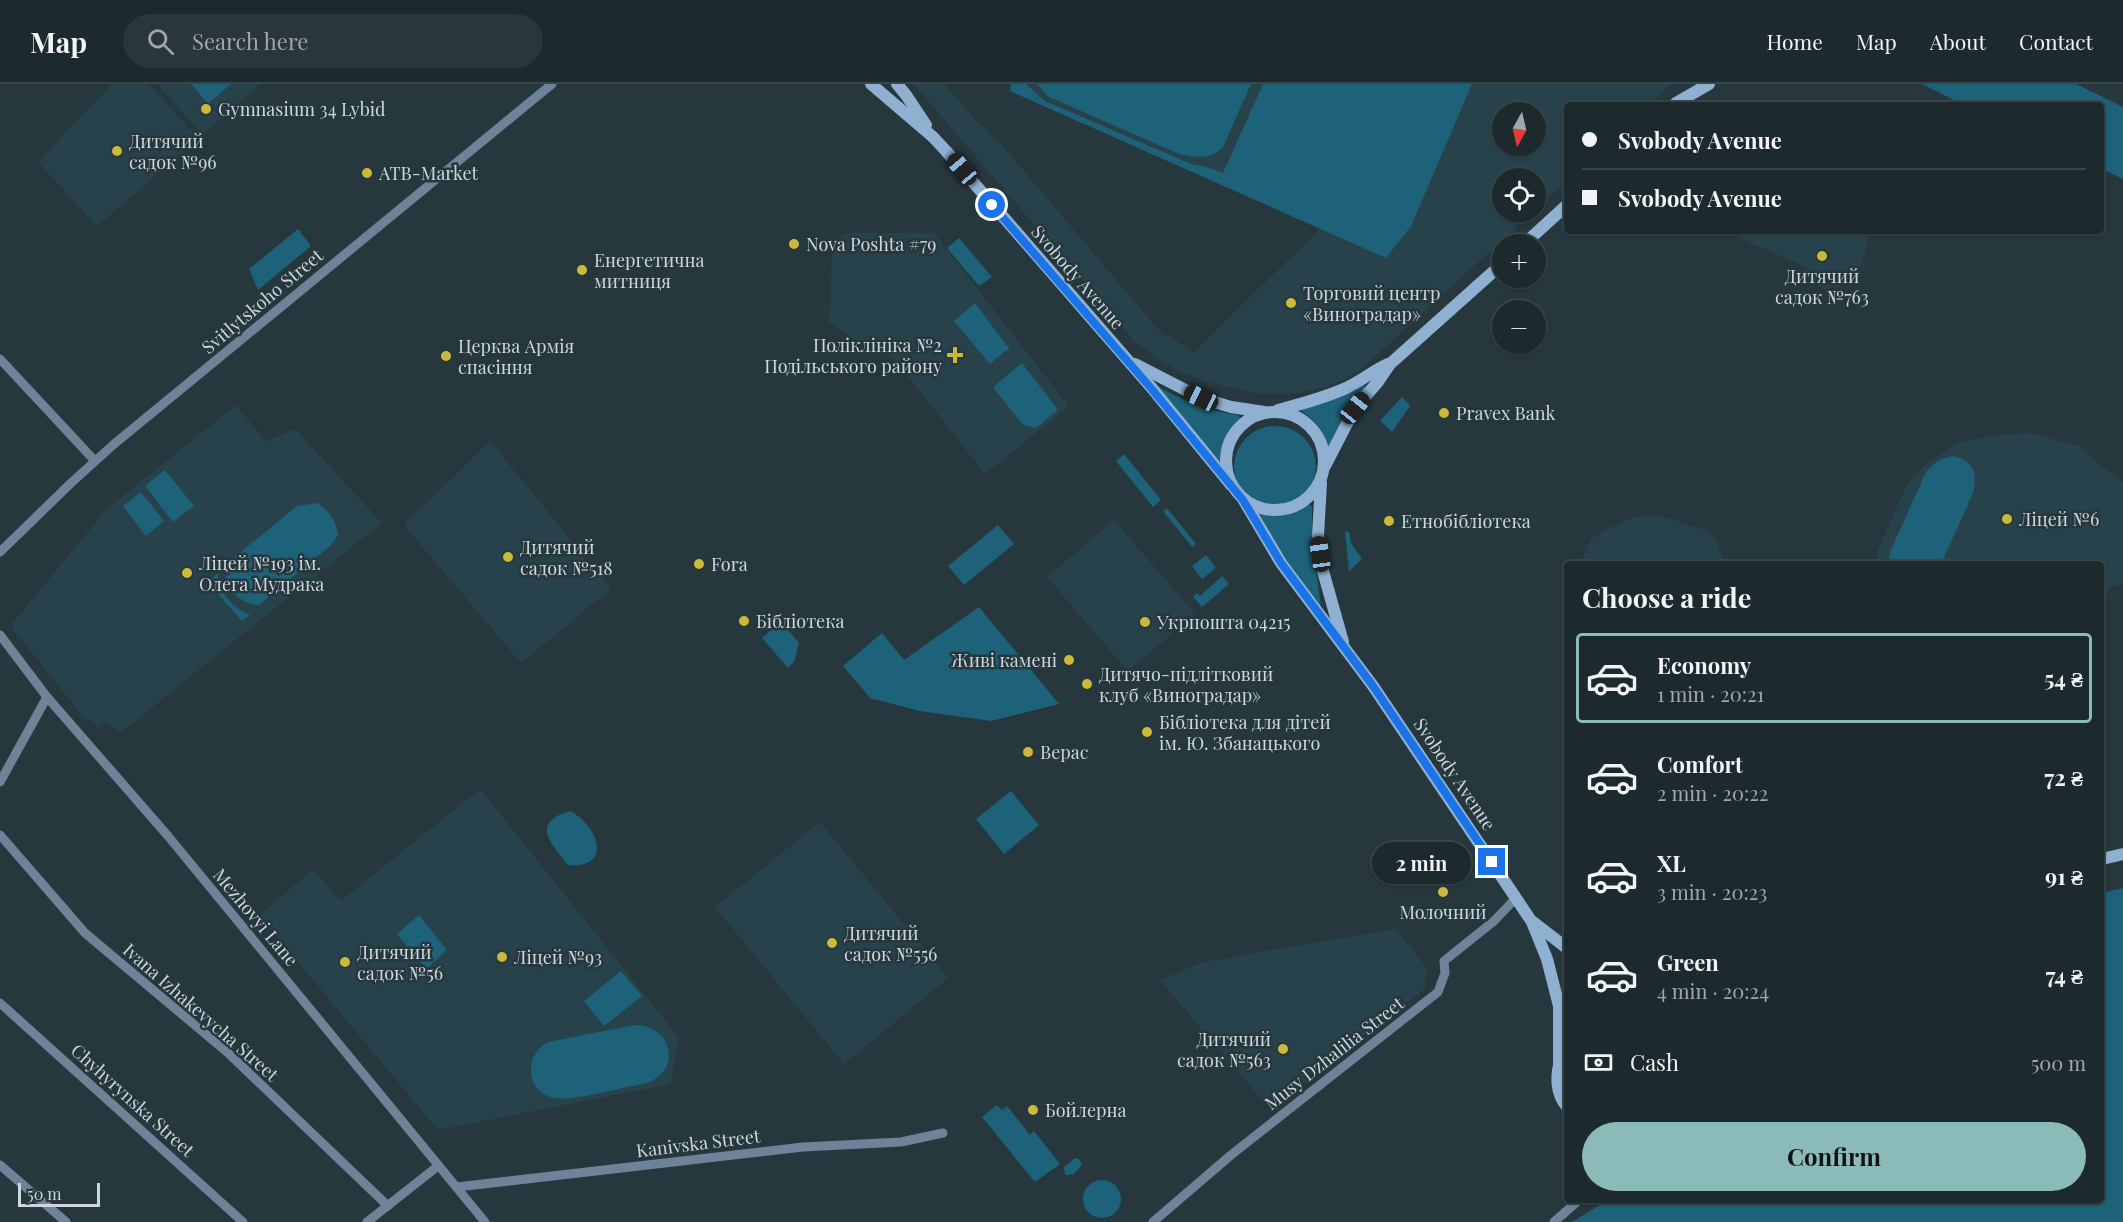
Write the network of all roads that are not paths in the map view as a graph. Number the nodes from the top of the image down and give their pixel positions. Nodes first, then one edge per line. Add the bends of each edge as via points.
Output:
1 (552, 84) edge
2 (871, 84) edge
3 (897, 84) edge
4 (1689, 84) edge
5 (1709, 84) edge
6 (1676, 102) edge
7 (1678, 102) edge
8 (933, 136) junction
9 (1564, 208) edge
10 (1535, 234) edge
11 (1492, 273) edge
12 (0, 359) edge
13 (1126, 360) junction
14 (1390, 364) junction
15 (1269, 412) junction
16 (95, 461) junction
17 (1322, 474) junction
18 (1231, 485) junction
19 (1243, 500) junction
20 (0, 552) edge
21 (0, 635) edge
22 (1345, 649) junction
23 (47, 697) junction
24 (0, 782) edge
25 (0, 835) edge
26 (2123, 854) edge
27 (2104, 859) edge
28 (1516, 898) junction
29 (1532, 922) junction
30 (1564, 946) edge
31 (0, 1003) edge
32 (1564, 1051) edge
33 (1559, 1063) junction
34 (1564, 1102) edge
35 (943, 1133) dead end
36 (0, 1165) edge
37 (438, 1166) junction
38 (457, 1187) junction
39 (1576, 1203) edge
40 (388, 1206) junction
41 (66, 1222) edge
42 (243, 1222) edge
43 (367, 1222) edge
44 (485, 1222) edge
45 (1153, 1222) edge
46 (1554, 1222) edge

1 - 16 street, Svitlytskoho Street
2 - 8 street, Svobody Avenue
3 - 8 street, Svobody Avenue
4 - 6 street
5 - 7 street
8 - 13 street, Svobody Avenue
9 - 10 street
11 - 14 street
12 - 16 street
13 - 15 street, Svobody Avenue via 1201,398
13 - 18 street, Svobody Avenue
14 - 15 street via 1322,398
14 - 17 street via 1355,408
15 - 17 street via 1293,415 1309,425 1323,450
15 - 18 street via 1248,419 1229,440 1225,458
16 - 20 street, Svitlytskoho Street
17 - 19 street via 1311,494 1287,509 1269,510
17 - 22 street, Svobody Avenue via 1318,536 1323,571
18 - 19 street
19 - 22 street, Svobody Avenue via 1281,563
21 - 23 street, Mezhovyi Lane
22 - 28 street, Svobody Avenue
23 - 24 street
23 - 37 street, Mezhovyi Lane via 168,836
25 - 40 street, Ivana Izhakevycha Street via 85,933 226,1052
26 - 27 street
28 - 29 street, Svobody Avenue
28 - 45 street, Musy Dzhalilia Street via 1444,961 1445,973 1438,992 1231,1155
29 - 30 street, Svobody Avenue
29 - 33 street, Svobody Avenue via 1559,1006
31 - 42 street, Chyhyrynska Street
32 - 33 street
33 - 34 street, Svobody Avenue via 1558,1087
35 - 38 street, Kanivska Street via 901,1142 803,1146
36 - 41 street
37 - 38 street, Mezhovyi Lane
37 - 40 street
38 - 44 street, Mezhovyi Lane
39 - 46 street
40 - 43 street

